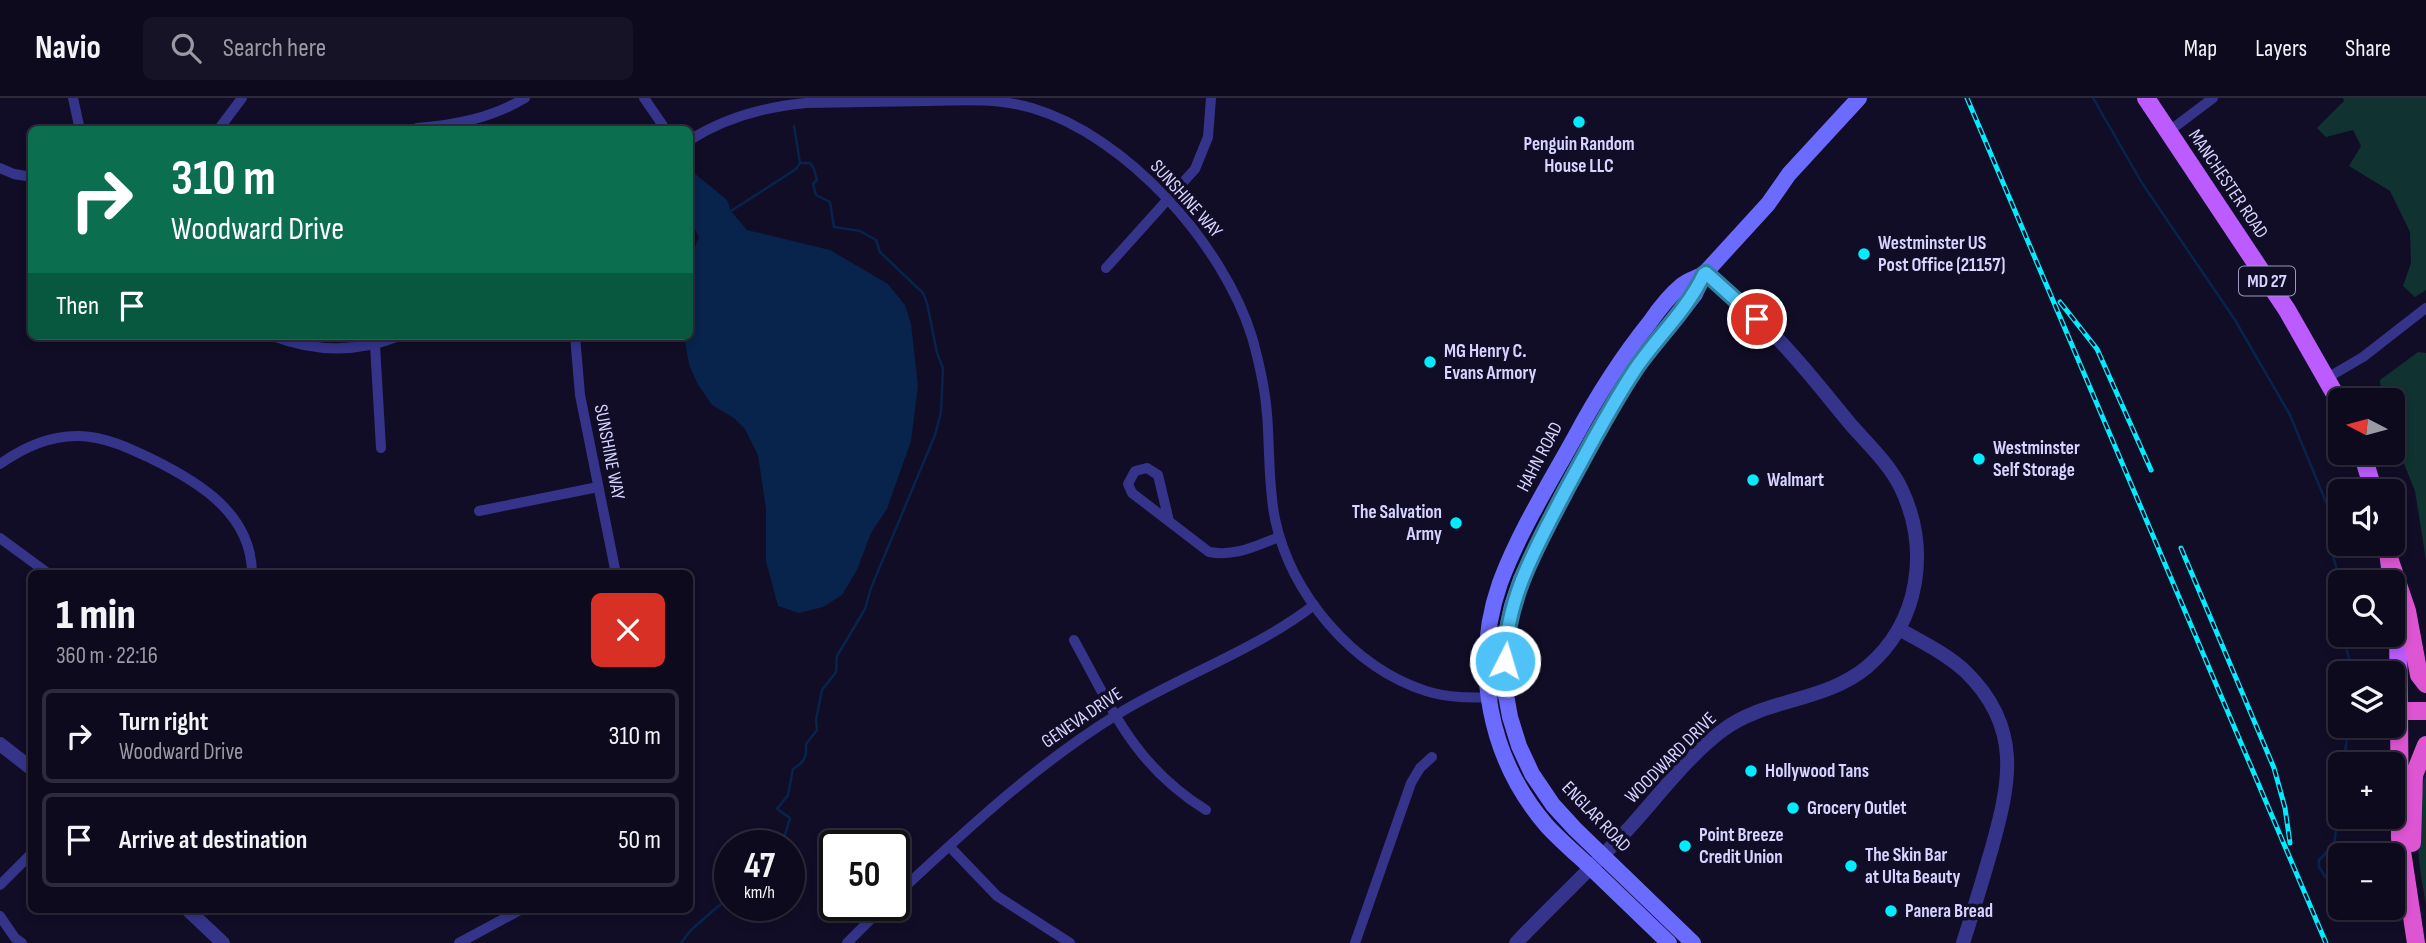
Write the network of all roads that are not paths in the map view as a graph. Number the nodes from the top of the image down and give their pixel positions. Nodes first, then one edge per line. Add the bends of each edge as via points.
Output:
1 (73, 98) edge
2 (242, 98) edge
3 (525, 98) edge
4 (644, 98) edge
5 (1211, 98) edge
6 (1859, 98) edge
7 (2146, 98) edge
8 (2213, 98) edge
9 (930, 99) edge
10 (79, 126) edge
11 (221, 126) edge
12 (440, 126) edge
13 (663, 126) edge
14 (2168, 132) junction
15 (693, 139) edge
16 (0, 168) edge
17 (28, 176) edge
18 (1168, 199) junction
19 (1106, 268) dead end
20 (1705, 273) junction
21 (2426, 308) edge
22 (284, 340) edge
23 (388, 340) edge
24 (575, 340) edge
25 (375, 345) junction
26 (2327, 377) junction
27 (2332, 388) edge
28 (381, 448) dead end
29 (0, 464) edge
30 (598, 486) junction
31 (479, 511) dead end
32 (1169, 521) junction
33 (1279, 537) junction
34 (0, 538) edge
35 (2389, 556) edge
36 (2390, 556) edge
37 (44, 570) edge
38 (251, 570) edge
39 (615, 570) edge
40 (1314, 605) junction
41 (1899, 629) junction
42 (1074, 640) dead end
43 (2398, 661) edge
44 (2426, 684) edge
45 (1488, 697) junction
46 (1506, 697) junction
47 (2426, 711) edge
48 (2405, 715) edge
49 (1115, 716) junction
50 (2405, 717) edge
51 (2426, 721) edge
52 (2399, 738) edge
53 (0, 744) edge
54 (2426, 744) edge
55 (1432, 757) dead end
56 (28, 766) edge
57 (1206, 810) dead end
58 (950, 847) junction
59 (1603, 856) junction
60 (28, 857) edge
61 (1591, 868) junction
62 (910, 883) edge
63 (0, 885) edge
64 (191, 913) edge
65 (514, 913) edge
66 (2410, 913) junction
67 (0, 916) edge
68 (870, 921) edge
69 (22, 943) edge
70 (223, 943) edge
71 (459, 943) edge
72 (847, 943) edge
73 (1070, 943) edge
74 (1355, 943) edge
75 (1516, 943) edge
76 (1669, 943) edge
77 (1693, 943) edge
78 (1963, 943) edge
79 (2416, 943) edge

1 - 10 street
2 - 11 street
3 - 12 street via 476,120
4 - 13 street
5 - 18 street via 1202,156
6 - 20 main road, HAHN ROAD
7 - 14 main road, MANCHESTER ROAD / MD 27
8 - 14 street
9 - 15 street, SUNSHINE WAY via 781,105 741,115
9 - 18 street, SUNSHINE WAY via 1012,103 1052,115 1106,145
14 - 26 main road, MANCHESTER ROAD / MD 27
16 - 17 street
18 - 19 street
18 - 33 street, SUNSHINE WAY via 1219,265 1251,335 1266,399 1271,497
20 - 41 street, WOODWARD DRIVE via 1773,334 1900,486 1912,513 1918,562 1912,599
20 - 45 main road, HAHN ROAD via 1682,285 1663,304 1608,380 1518,544 1492,615 1486,652
20 - 46 main road, HAHN ROAD via 1695,294 1636,368 1595,435 1521,579 1505,639
21 - 26 street via 2363,357
22 - 25 street via 326,349
23 - 25 street
24 - 30 street, SUNSHINE WAY via 577,377
25 - 28 street
26 - 27 main road, MANCHESTER ROAD / MD 27
29 - 38 street via 30,446 67,437 119,444 192,480 221,504 244,535
30 - 31 street
30 - 39 street, SUNSHINE WAY
32 - 32 street via 1132,493 1128,484 1135,471 1147,468 1158,475
32 - 33 street via 1209,552 1222,555
33 - 40 street, SUNSHINE WAY
34 - 37 street
35 - 43 main road
36 - 44 highway via 2407,611 2419,675
40 - 45 street, SUNSHINE WAY via 1356,650 1400,680 1443,695
40 - 49 street, GENEVA DRIVE via 1256,643
41 - 59 street, WOODWARD DRIVE via 1868,666 1844,682 1757,711 1725,729
41 - 78 street via 1966,672 1996,715 2007,751 2005,798
42 - 49 street
45 - 46 street, SUNSHINE WAY
45 - 61 main road, ENGLAR ROAD via 1499,746 1513,778 1548,826
46 - 59 main road, ENGLAR ROAD via 1532,774 1553,805
47 - 48 highway
49 - 57 street via 1158,774
49 - 58 street, GENEVA DRIVE via 1038,770
50 - 51 highway
52 - 66 highway via 2400,838
53 - 56 street
54 - 66 highway via 2414,775
55 - 74 street via 1411,783
58 - 62 street, GENEVA DRIVE
58 - 73 street via 997,896
59 - 61 street, WOODWARD DRIVE
59 - 77 main road, ENGLAR ROAD
60 - 63 street
61 - 75 street, WOODWARD DRIVE
61 - 76 main road, ENGLAR ROAD
64 - 70 street
65 - 71 street
66 - 79 highway
67 - 69 street
68 - 72 street

